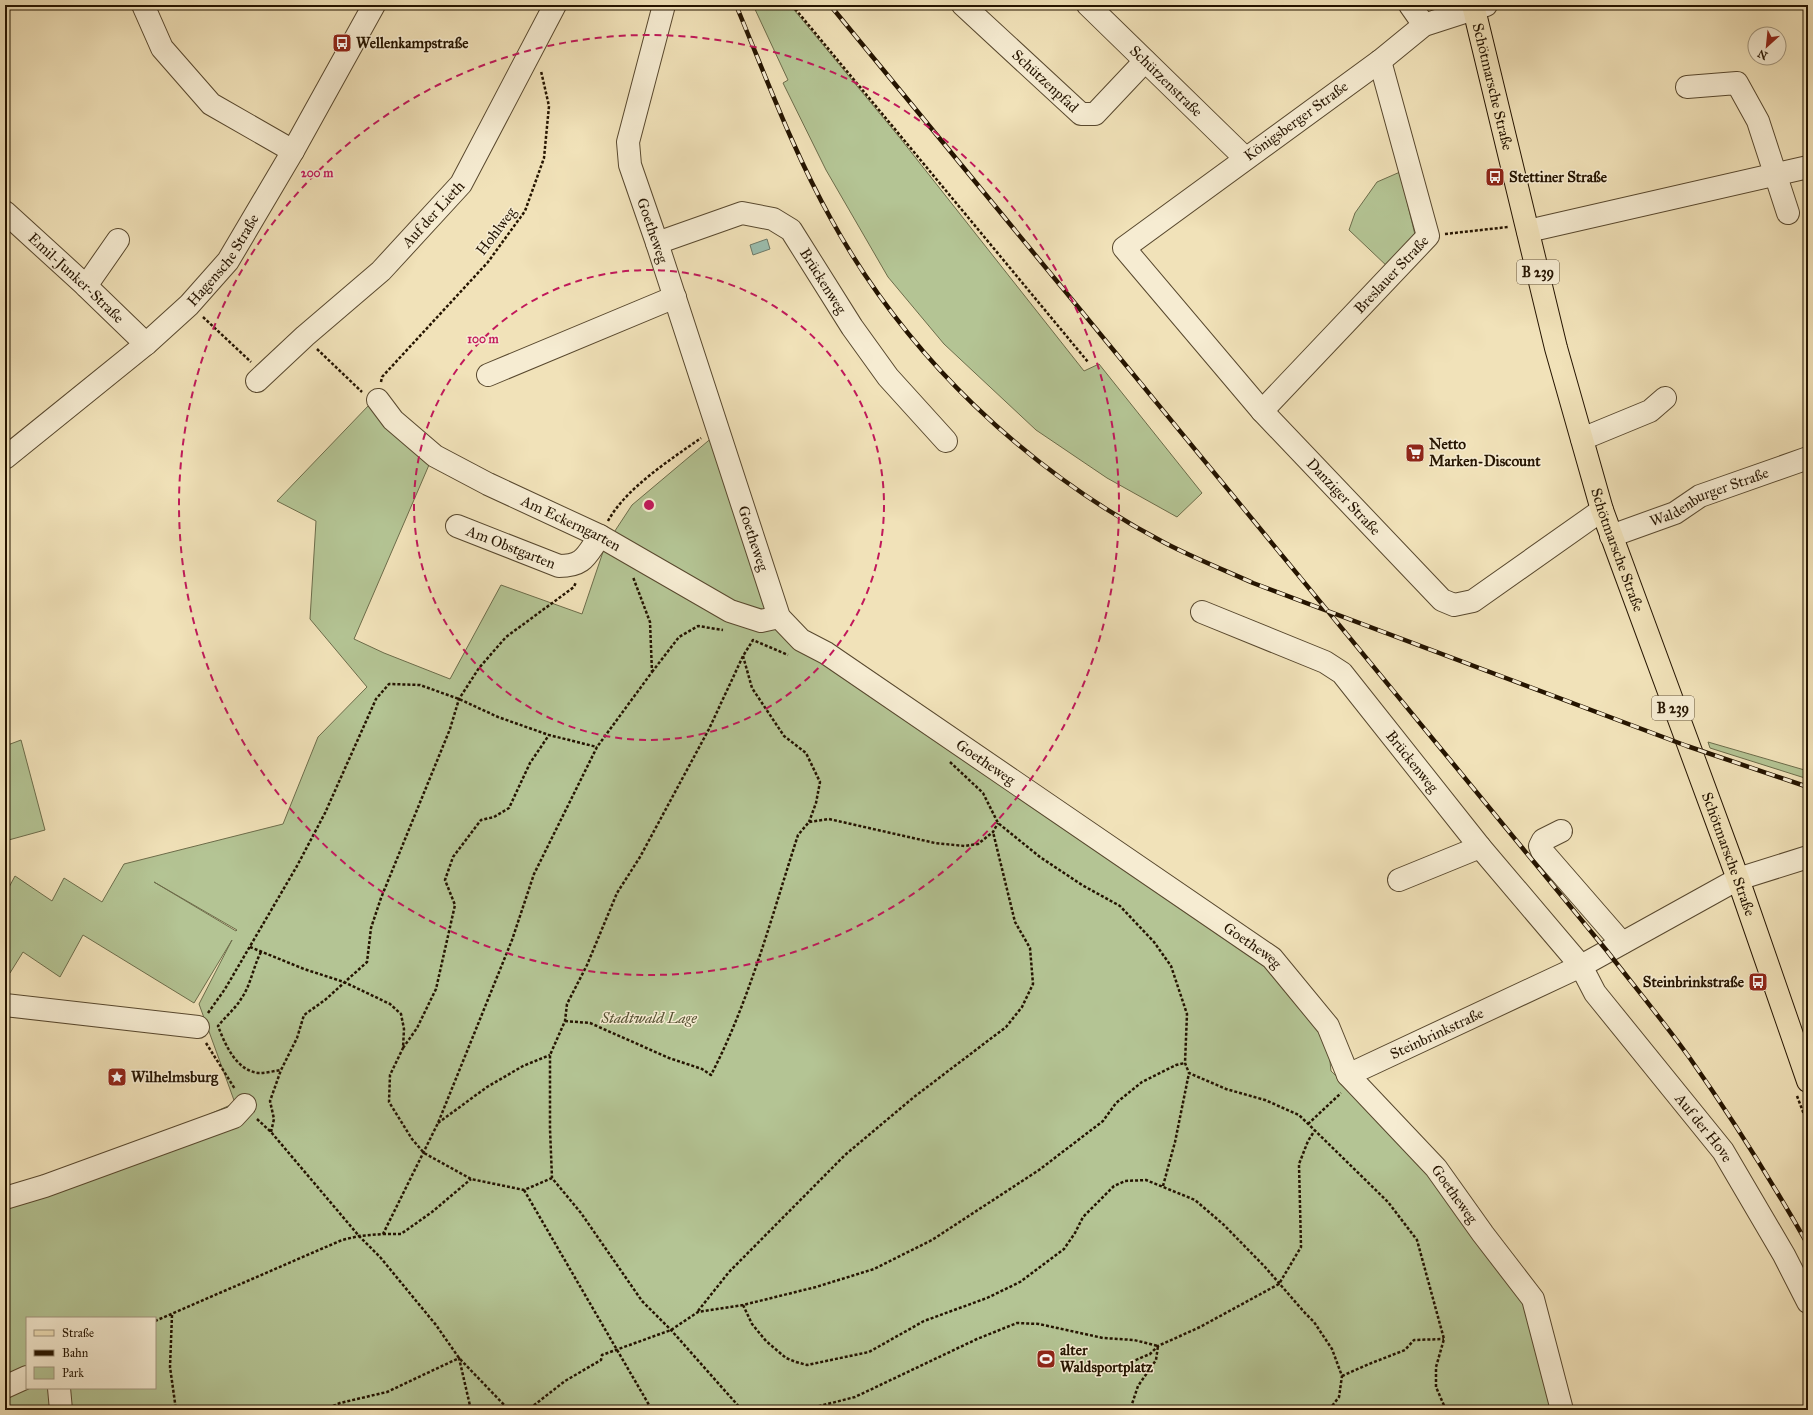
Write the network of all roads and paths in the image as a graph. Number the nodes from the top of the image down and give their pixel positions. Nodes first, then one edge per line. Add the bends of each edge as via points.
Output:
1 (143, 5) edge
2 (374, 5) edge
3 (555, 5) edge
4 (664, 5) edge
5 (792, 5) edge
6 (963, 5) edge
7 (1088, 5) edge
8 (1410, 5) edge
9 (1477, 6) edge
10 (1424, 25) junction
11 (1380, 60) junction
12 (1145, 61) junction
13 (541, 70) dead end
14 (1687, 88) dead end
15 (293, 151) junction
16 (1245, 158) junction
17 (1807, 172) edge
18 (1775, 174) junction
19 (5, 212) edge
20 (1788, 212) dead end
21 (1527, 228) junction
22 (1428, 236) junction
23 (118, 240) dead end
24 (657, 243) junction
25 (1124, 248) joint
26 (86, 286) junction
27 (675, 297) junction
28 (201, 316) dead end
29 (305, 336) junction
30 (146, 344) junction
31 (243, 354) dead end
32 (1088, 362) dead end
33 (488, 375) dead end
34 (257, 381) dead end
35 (369, 396) junction
36 (1665, 398) dead end
37 (1262, 411) junction
38 (717, 426) junction
39 (1582, 439) junction
40 (946, 441) dead end
41 (5, 458) edge
42 (1808, 458) edge
43 (1602, 510) junction
44 (457, 526) dead end
45 (600, 536) junction
46 (1611, 536) junction
47 (631, 554) junction
48 (581, 562) junction
49 (1202, 612) dead end
50 (779, 617) junction
51 (725, 631) dead end
52 (746, 638) dead end
53 (753, 640) junction
54 (743, 656) junction
55 (795, 658) dead end
56 (652, 672) junction
57 (459, 699) junction
58 (549, 735) junction
59 (597, 747) junction
60 (949, 761) dead end
61 (809, 822) junction
62 (998, 823) junction
63 (1561, 831) dead end
64 (993, 832) junction
65 (1480, 847) junction
66 (1808, 857) edge
67 (1738, 879) junction
68 (1399, 880) dead end
69 (1622, 943) junction
70 (250, 947) junction
71 (261, 952) junction
72 (1581, 966) junction
73 (344, 982) junction
74 (5, 1005) edge
75 (566, 1021) junction
76 (198, 1027) junction
77 (403, 1048) junction
78 (1803, 1050) edge
79 (550, 1055) junction
80 (1185, 1063) junction
81 (281, 1070) junction
82 (1189, 1073) junction
83 (1348, 1075) junction
84 (1808, 1081) edge
85 (245, 1105) junction
86 (438, 1123) junction
87 (1308, 1124) junction
88 (1315, 1130) junction
89 (271, 1132) junction
90 (424, 1153) junction
91 (552, 1178) junction
92 (471, 1179) junction
93 (1163, 1186) junction
94 (524, 1190) junction
95 (5, 1198) edge
96 (383, 1234) junction
97 (359, 1236) junction
98 (1278, 1284) junction
99 (1808, 1302) edge
100 (743, 1304) junction
101 (698, 1312) junction
102 (172, 1315) junction
103 (156, 1321) edge
104 (671, 1330) junction
105 (1444, 1338) junction
106 (1158, 1346) junction
107 (617, 1350) junction
108 (459, 1358) junction
109 (1132, 1362) dead end
110 (1342, 1376) junction
111 (26, 1377) edge
112 (5, 1387) edge
113 (59, 1389) edge
114 (61, 1410) edge
115 (176, 1410) edge
116 (324, 1410) edge
117 (471, 1410) edge
118 (509, 1410) edge
119 (525, 1410) edge
120 (652, 1410) edge
121 (742, 1410) edge
122 (804, 1410) edge
123 (1130, 1410) edge
124 (1329, 1410) edge
125 (1446, 1410) edge
126 (1562, 1410) edge

1 - 15 street via 162,48 211,104
2 - 15 street, Hagensche Straße
3 - 29 street, Auf der Lieth via 461,184 381,271
4 - 24 street, Goetheweg via 628,142 630,165
5 - 32 path
6 - 12 street, Schützenpfad via 1081,114 1095,114
7 - 12 street, Schützenstraße
8 - 10 street
9 - 10 street, Königsberger Straße
9 - 21 main road, Schötmarsche Straße / B 239
10 - 11 street, Königsberger Straße
11 - 16 street, Königsberger Straße
11 - 22 street, Breslauer Straße
12 - 16 street, Schützenstraße
13 - 35 path, Hohlweg via 549,106 544,158 525,211 488,262 382,377
14 - 18 street via 1737,83 1758,121
15 - 30 street, Hagensche Straße via 228,261 189,305
16 - 25 street, Königsberger Straße
17 - 18 street
18 - 20 street
18 - 21 street
19 - 26 street, Emil-Junker-Straße
21 - 22 path
21 - 39 main road, Schötmarsche Straße / B 239 via 1556,348
22 - 37 street, Breslauer Straße
23 - 26 street
24 - 27 street, Goetheweg
24 - 40 street, Brückenweg via 742,213 773,220 790,230 852,327 888,377
25 - 37 street, Danziger Straße
26 - 30 street, Emil-Junker-Straße
27 - 33 street
27 - 38 street, Goetheweg
28 - 31 path
29 - 34 street, Auf der Lieth
29 - 35 path
30 - 41 street, Hagensche Straße
35 - 45 street, Am Eckerngarten via 435,456 488,484
36 - 39 street via 1650,411
37 - 43 street, Danziger Straße via 1442,600 1454,605 1474,601
38 - 45 path via 662,465 622,501 612,513
38 - 50 street, Goetheweg
39 - 43 main road, Schötmarsche Straße / B 239
42 - 46 street, Waldenburger Straße via 1700,496 1675,513
43 - 46 main road, Schötmarsche Straße / B 239
44 - 48 street, Am Obstgarten via 559,566
45 - 47 street, Am Eckerngarten
45 - 48 street
46 - 67 main road, Schötmarsche Straße / B 239
47 - 50 street, Am Eckerngarten via 730,612 761,621
47 - 56 path via 632,574 650,622
48 - 57 path via 581,570 574,587 506,637
49 - 65 street, Brückenweg via 1325,662 1342,673
50 - 83 street, Goetheweg via 801,640 826,653 1272,958 1328,1026
51 - 56 path via 698,626 679,638
52 - 53 path
53 - 54 path
53 - 55 path
54 - 61 path via 752,688 784,736 806,753 820,782
54 - 75 path via 708,729 640,857 617,894 587,965 567,1004
56 - 59 path
57 - 58 path via 498,717
57 - 70 path via 420,685 389,684 376,698 325,813
57 - 73 path via 450,729 381,898 371,928 367,962
58 - 59 path
58 - 77 path via 530,763 509,808 494,817 481,820 453,857 446,880 455,905 436,989 418,1028
59 - 86 path via 534,874 512,940
60 - 62 path via 983,794
61 - 64 path via 829,819 935,843 965,846 978,844
61 - 75 path via 798,835 728,1043 711,1075 590,1023
62 - 64 path
62 - 80 path via 1040,857 1120,906 1154,942 1171,966 1187,1014
63 - 69 street via 1543,840 1540,846 1542,851
64 - 101 path via 1015,922 1030,948 1033,984 1022,1007 1006,1027 914,1097 845,1155 729,1272
65 - 68 street
65 - 72 street, Brückenweg
66 - 67 street, Steinbrinkstraße
67 - 69 street, Steinbrinkstraße
67 - 78 main road, Schötmarsche Straße / B 239
69 - 72 street, Steinbrinkstraße
70 - 71 path
70 - 76 path
71 - 73 path
71 - 81 path via 241,1000 218,1026 226,1047 241,1065 258,1073
72 - 83 street, Steinbrinkstraße
72 - 99 street, Auf der Hove via 1595,993 1723,1151 1784,1255
73 - 77 path via 390,1004 401,1014 404,1029
73 - 81 path via 325,1000 304,1014 297,1038
74 - 76 street
75 - 79 path
76 - 85 path
77 - 90 path via 390,1075 389,1102
78 - 84 main road, Schötmarsche Straße / B 239
79 - 86 path via 523,1066 487,1087
79 - 91 path
80 - 82 path
80 - 100 path via 1142,1082 1116,1103 1104,1121 1039,1170 932,1240 874,1269 796,1293
81 - 89 path via 270,1101 274,1119
82 - 87 path via 1226,1089 1272,1103 1299,1115
82 - 93 path
83 - 87 path via 1344,1090
83 - 126 street, Goetheweg via 1436,1168 1533,1299
85 - 89 path
85 - 95 street via 234,1117 45,1186
86 - 90 path
87 - 88 path
88 - 98 path via 1299,1164 1301,1247
88 - 105 path via 1388,1202 1417,1240
89 - 97 path
90 - 92 path
90 - 96 path
91 - 94 path
91 - 104 path via 642,1301
92 - 94 path
92 - 96 path via 401,1234
93 - 98 path via 1195,1200 1224,1225
93 - 100 path via 1146,1180 1125,1181 1114,1186 1083,1217 1076,1233 1064,1249 1020,1282 987,1298 924,1321 869,1352 807,1365 796,1362 786,1358 766,1341 752,1324
94 - 107 path
96 - 97 path
97 - 102 path via 342,1240
97 - 108 path via 408,1290
98 - 106 path via 1200,1327
98 - 110 path via 1314,1322 1332,1349
100 - 101 path
101 - 104 path
102 - 103 path
102 - 115 path via 170,1367
104 - 107 path
104 - 121 path
105 - 110 path via 1414,1340 1405,1350
105 - 125 path via 1436,1367 1436,1387
106 - 109 path via 1150,1354
106 - 122 path via 1134,1340 1103,1338 1039,1324 1017,1323 977,1339 855,1397
106 - 123 path via 1156,1360 1138,1386
107 - 119 path via 602,1355 600,1360 564,1381
107 - 120 path
108 - 116 path via 387,1392 340,1402
108 - 117 path
108 - 118 path
110 - 124 path via 1338,1397
111 - 112 street
113 - 114 street

